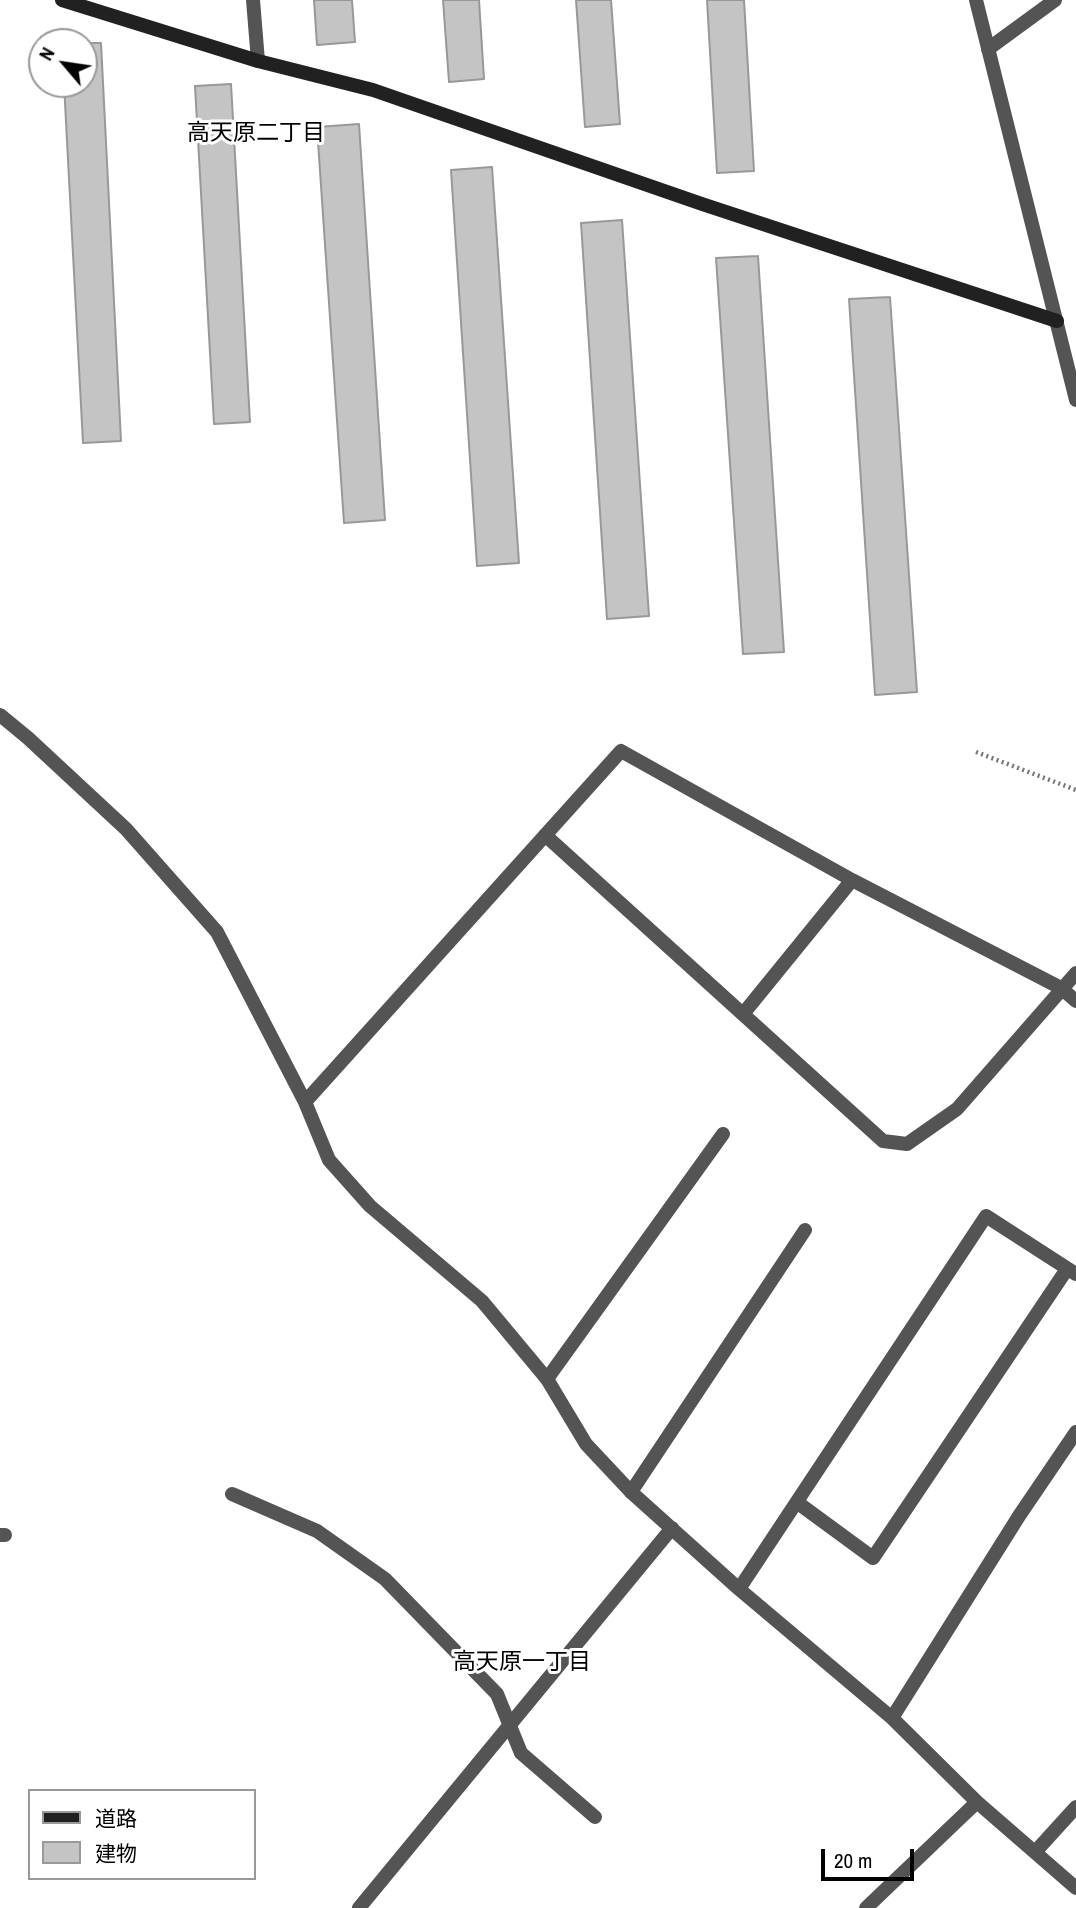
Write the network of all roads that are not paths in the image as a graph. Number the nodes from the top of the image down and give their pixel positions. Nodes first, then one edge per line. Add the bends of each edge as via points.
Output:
1 (62, 0) edge
2 (253, 0) edge
3 (976, 0) edge
4 (1055, 0) edge
5 (93, 4) edge
6 (988, 49) junction
7 (258, 61) junction
8 (1057, 321) junction
9 (1076, 400) edge
10 (0, 715) edge
11 (545, 835) junction
12 (852, 880) junction
13 (1076, 973) edge
14 (1061, 988) junction
15 (1076, 1001) edge
16 (743, 1014) junction
17 (305, 1102) junction
18 (723, 1134) dead end
19 (806, 1230) dead end
20 (1072, 1272) edge
21 (547, 1379) junction
22 (1076, 1432) edge
23 (632, 1492) junction
24 (232, 1493) dead end
25 (798, 1503) junction
26 (672, 1528) junction
27 (739, 1589) junction
28 (892, 1718) junction
29 (511, 1724) junction
30 (977, 1802) junction
31 (1076, 1807) edge
32 (595, 1817) dead end
33 (1036, 1851) junction
34 (1076, 1888) edge
35 (359, 1908) edge
36 (866, 1908) edge

1 - 5 street
2 - 7 street
3 - 6 street
4 - 6 street
5 - 7 street
6 - 8 street
7 - 8 street via 373,90
8 - 9 street
10 - 17 street via 126,830 216,932
11 - 12 street via 621,751
11 - 16 street
11 - 17 street
12 - 14 street
12 - 16 street
13 - 14 street
14 - 15 street
14 - 16 street via 957,1110 907,1144 883,1141
17 - 21 street via 329,1160 370,1206 482,1301
18 - 21 street
19 - 23 street
20 - 25 street via 873,1558
20 - 25 street via 986,1216
21 - 23 street via 586,1444
22 - 28 street
23 - 26 street
24 - 29 street via 317,1531 385,1579 497,1694
25 - 27 street
26 - 27 street
26 - 29 street
27 - 28 street
28 - 30 street
29 - 32 street via 521,1753
29 - 35 street
30 - 33 street
30 - 36 street
31 - 33 street
33 - 34 street

